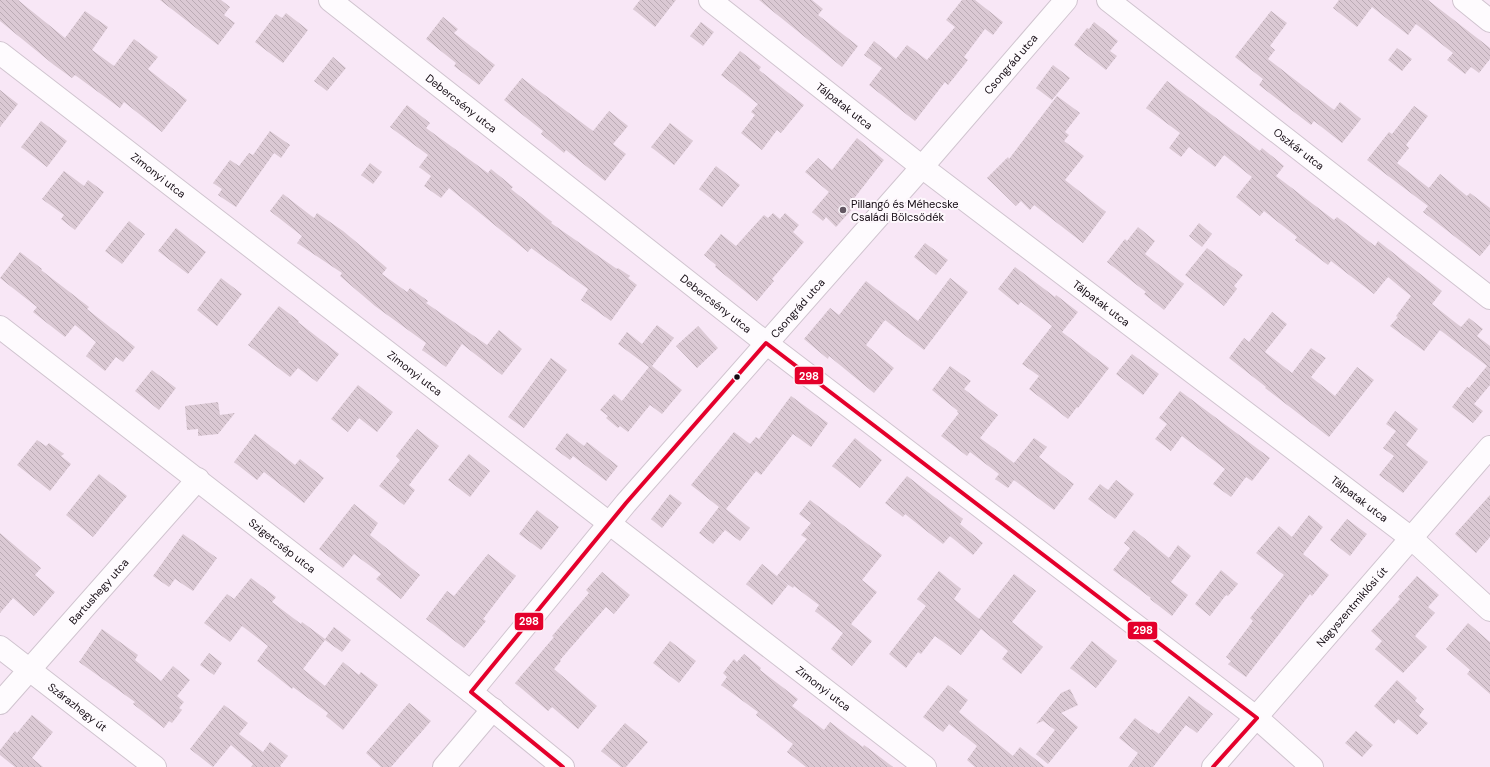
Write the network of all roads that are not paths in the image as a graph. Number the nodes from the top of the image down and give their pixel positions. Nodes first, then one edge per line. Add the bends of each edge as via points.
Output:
1 (330, 0) edge
2 (710, 0) edge
3 (1066, 0) edge
4 (1108, 0) edge
5 (1464, 0) edge
6 (1490, 21) edge
7 (0, 53) edge
8 (922, 167) junction
9 (1490, 298) edge
10 (0, 327) edge
11 (766, 343) junction
12 (1490, 447) edge
13 (198, 479) junction
14 (610, 524) junction
15 (1411, 538) junction
16 (1490, 610) edge
17 (0, 647) edge
18 (30, 670) junction
19 (471, 692) junction
20 (0, 703) edge
21 (493, 709) junction
22 (1257, 718) junction
23 (155, 767) edge
24 (444, 767) edge
25 (563, 767) edge
26 (925, 767) edge
27 (1213, 767) edge
28 (1312, 767) edge

1 - 11 street, Debercsény utca
2 - 8 street, Tálpatak utca
3 - 8 street, Csongrád utca
4 - 9 street, Oszkár utca
5 - 6 street
7 - 14 street, Zimonyi utca
8 - 11 street, Csongrád utca
8 - 15 street, Tálpatak utca
10 - 13 street, Szigetcsép utca
11 - 14 street, Csongrád utca
11 - 22 street, Debercsény utca
12 - 15 street, Nagyszentmiklósi út
13 - 18 street, Bartushegy utca
13 - 19 street, Szigetcsép utca
14 - 19 street, Csongrád utca
14 - 26 street, Zimonyi utca
15 - 16 street, Tálpatak utca
15 - 22 street, Nagyszentmiklósi út
17 - 18 street, Szárazhegy út
18 - 20 street, Bartushegy utca
18 - 23 street, Szárazhegy út
19 - 21 street, Szigetcsép utca
21 - 24 street
21 - 25 street, Szigetcsép utca
22 - 27 street, Nagyszentmiklósi út
22 - 28 street, Debercsény utca

